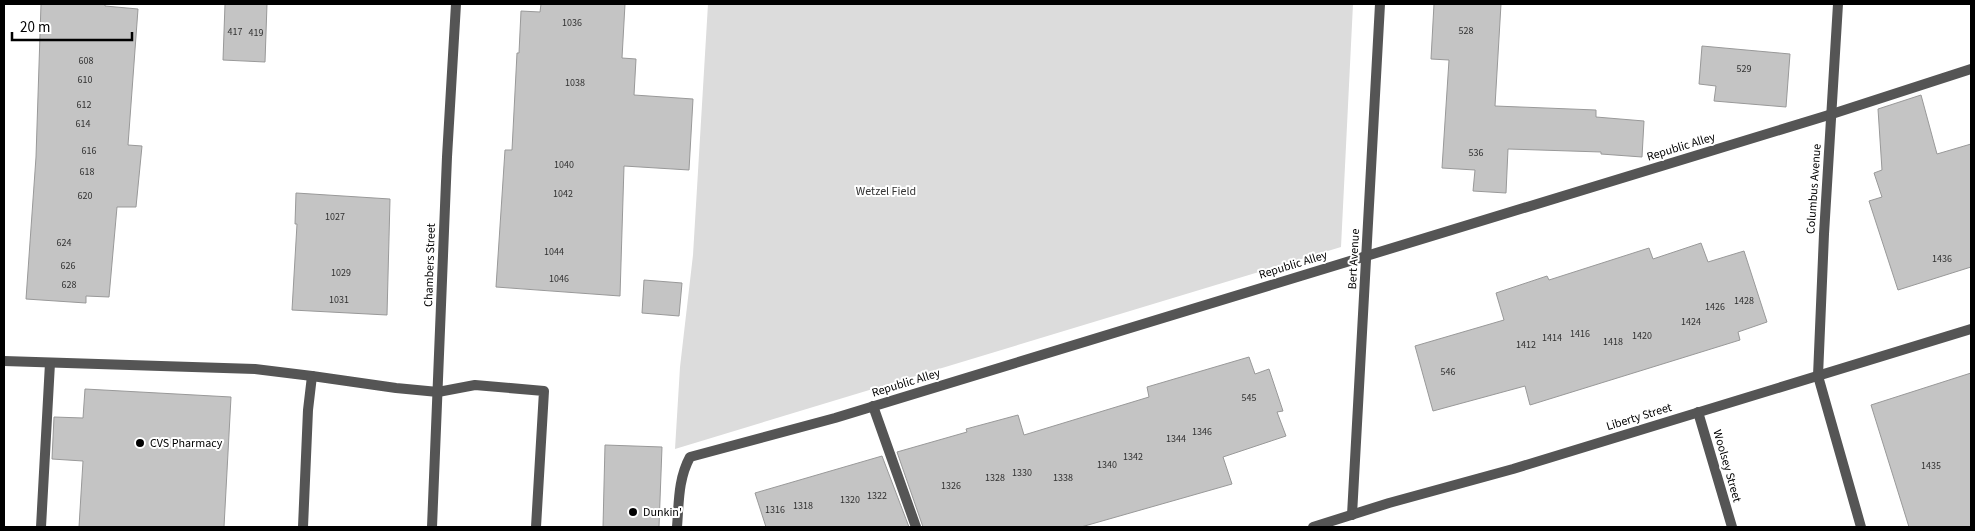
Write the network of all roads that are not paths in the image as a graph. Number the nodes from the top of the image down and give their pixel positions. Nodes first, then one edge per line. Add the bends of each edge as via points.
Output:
1 (456, 4) edge
2 (1380, 4) edge
3 (1838, 4) edge
4 (1971, 69) edge
5 (1832, 114) junction
6 (1367, 255) junction
7 (1971, 329) edge
8 (4, 361) edge
9 (50, 363) junction
10 (312, 376) junction
11 (1818, 376) junction
12 (438, 392) junction
13 (873, 406) junction
14 (1698, 412) junction
15 (1352, 515) junction
16 (41, 527) edge
17 (303, 527) edge
18 (432, 527) edge
19 (536, 527) edge
20 (677, 527) edge
21 (916, 527) edge
22 (1313, 527) edge
23 (1732, 527) edge
24 (1861, 527) edge

1 - 12 street, Chambers Street
2 - 6 street, Bert Avenue
3 - 5 street, Columbus Avenue
4 - 5 street, Republic Alley
5 - 6 street, Republic Alley
5 - 11 street, Columbus Avenue
6 - 13 street, Republic Alley
6 - 15 street, Bert Avenue
7 - 11 street, Liberty Street
8 - 9 street
9 - 10 street via 255,369
9 - 16 street
10 - 12 street
10 - 17 street
11 - 14 street, Liberty Street
11 - 24 street, Columbus Avenue
12 - 18 street, Chambers Street
12 - 19 street via 475,385 544,390
13 - 20 street, Republic Alley via 690,457 684,467 679,490
13 - 21 street
14 - 15 street, Liberty Street
14 - 23 street, Woolsey Street
15 - 22 street, Liberty Street

